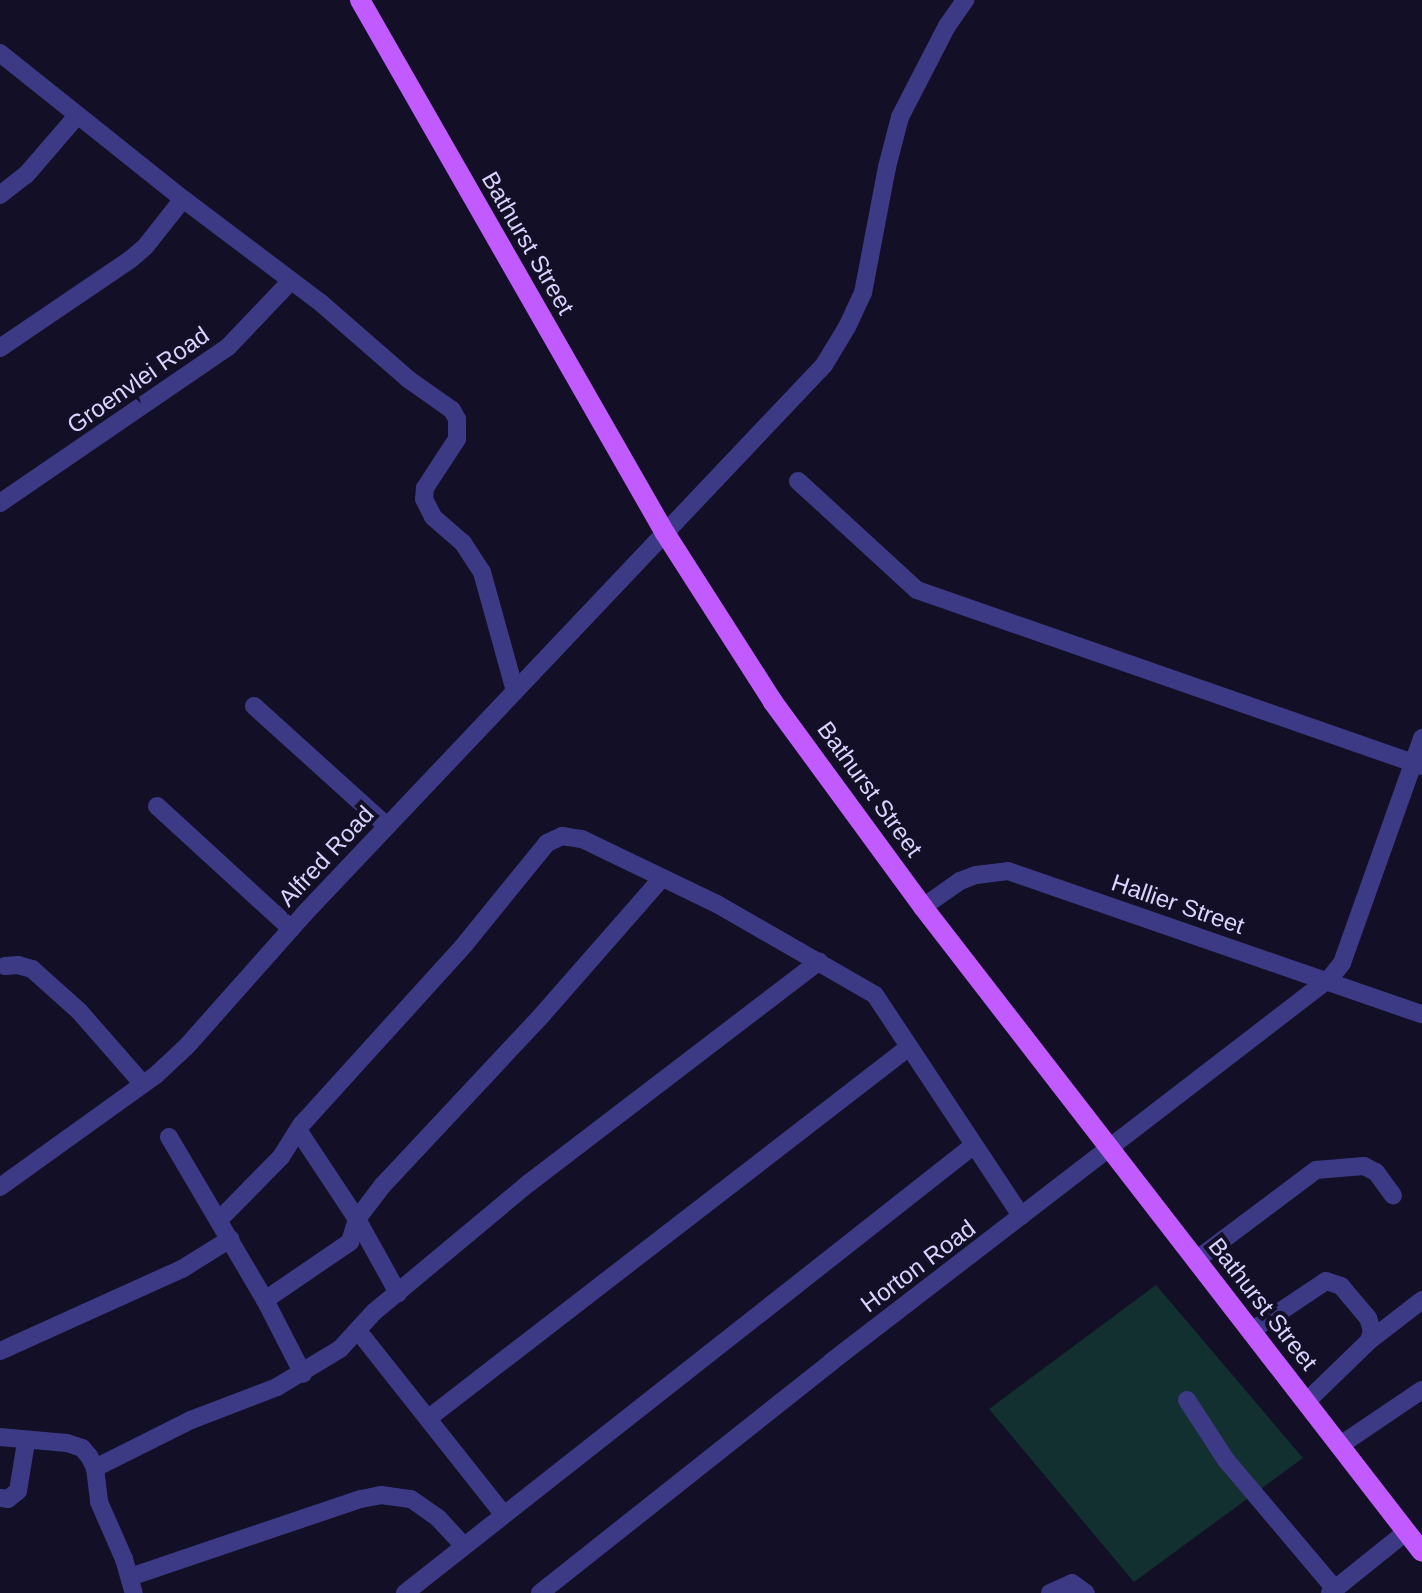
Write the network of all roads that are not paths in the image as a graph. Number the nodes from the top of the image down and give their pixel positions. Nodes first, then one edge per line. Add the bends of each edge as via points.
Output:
1 (360, 0) edge
2 (965, 0) edge
3 (0, 53) edge
4 (77, 116) junction
5 (0, 195) edge
6 (183, 199) junction
7 (290, 282) junction
8 (0, 348) edge
9 (798, 481) dead end
10 (0, 503) edge
11 (665, 533) junction
12 (515, 691) junction
13 (254, 706) dead end
14 (1422, 738) edge
15 (1418, 764) edge
16 (157, 806) dead end
17 (387, 826) junction
18 (660, 880) junction
19 (923, 907) junction
20 (291, 929) junction
21 (819, 961) junction
22 (5, 966) dead end
23 (1327, 981) junction
24 (1422, 1014) edge
25 (909, 1047) junction
26 (143, 1084) junction
27 (298, 1130) junction
28 (169, 1137) dead end
29 (974, 1145) junction
30 (1109, 1146) junction
31 (0, 1187) edge
32 (1393, 1195) dead end
33 (1021, 1216) junction
34 (357, 1219) junction
35 (219, 1220) junction
36 (230, 1239) junction
37 (1196, 1260) junction
38 (398, 1293) junction
39 (265, 1300) junction
40 (1422, 1300) edge
41 (1251, 1331) junction
42 (359, 1332) junction
43 (1369, 1341) junction
44 (0, 1351) edge
45 (303, 1374) junction
46 (1422, 1390) edge
47 (1187, 1400) dead end
48 (1306, 1402) junction
49 (430, 1417) junction
50 (0, 1437) edge
51 (26, 1442) junction
52 (1339, 1446) junction
53 (95, 1468) junction
54 (0, 1498) edge
55 (504, 1515) junction
56 (1416, 1542) edge
57 (464, 1546) junction
58 (132, 1585) edge
59 (1332, 1591) edge
60 (405, 1593) edge
61 (540, 1593) edge
62 (1050, 1593) edge
63 (1086, 1593) edge

1 - 11 main road, Bathurst Street
2 - 11 street, Alfred Road via 915,84 895,131 867,279 847,327 809,383
3 - 4 street
4 - 5 street via 26,175
4 - 6 street
6 - 7 street
6 - 8 street via 138,253
7 - 10 street, Groenvlei Road via 228,347
7 - 12 street via 457,419 457,439 425,488 424,499 433,517 463,543 482,572
9 - 15 street via 917,590
11 - 12 street, Alfred Road
11 - 19 main road, Bathurst Street via 773,702
12 - 17 street, Alfred Road
13 - 17 street
14 - 15 street
15 - 23 street via 1342,963
16 - 20 street
17 - 20 street, Alfred Road
18 - 21 street via 717,904
18 - 27 street via 582,839 554,839
18 - 34 street
19 - 23 street, Hallier Street via 960,881 1008,871
19 - 30 main road, Bathurst Street
20 - 26 street, Alfred Road via 213,1019
21 - 25 street via 875,995
21 - 38 street via 529,1183
22 - 26 street via 32,969 79,1011
23 - 24 street, Hallier Street
23 - 30 street, Horton Road
25 - 29 street
25 - 49 street
26 - 31 street, Alfred Road
27 - 34 street
27 - 35 street via 281,1157
28 - 35 street
29 - 33 street
29 - 55 street
30 - 33 street, Horton Road
30 - 37 main road, Bathurst Street
32 - 37 street via 1376,1172 1364,1166 1316,1170
33 - 61 street, Horton Road
34 - 38 street
34 - 39 street via 350,1242
35 - 36 street
36 - 39 street
36 - 44 street via 182,1269
37 - 41 main road, Bathurst Street
38 - 42 street
39 - 45 street
40 - 43 street
41 - 43 street via 1321,1282 1332,1281 1368,1318
41 - 48 main road, Bathurst Street
42 - 45 street
42 - 49 street
43 - 48 street
45 - 53 street via 191,1420
46 - 52 street
47 - 59 street via 1233,1469
48 - 52 main road, Bathurst Street
49 - 55 street
50 - 51 street
51 - 53 street via 82,1448
51 - 54 street via 18,1491
52 - 56 main road, Bathurst Street
53 - 58 street via 99,1502
55 - 57 street
56 - 59 street
57 - 58 street via 411,1499 381,1495
57 - 60 street
62 - 63 street via 1072,1583

